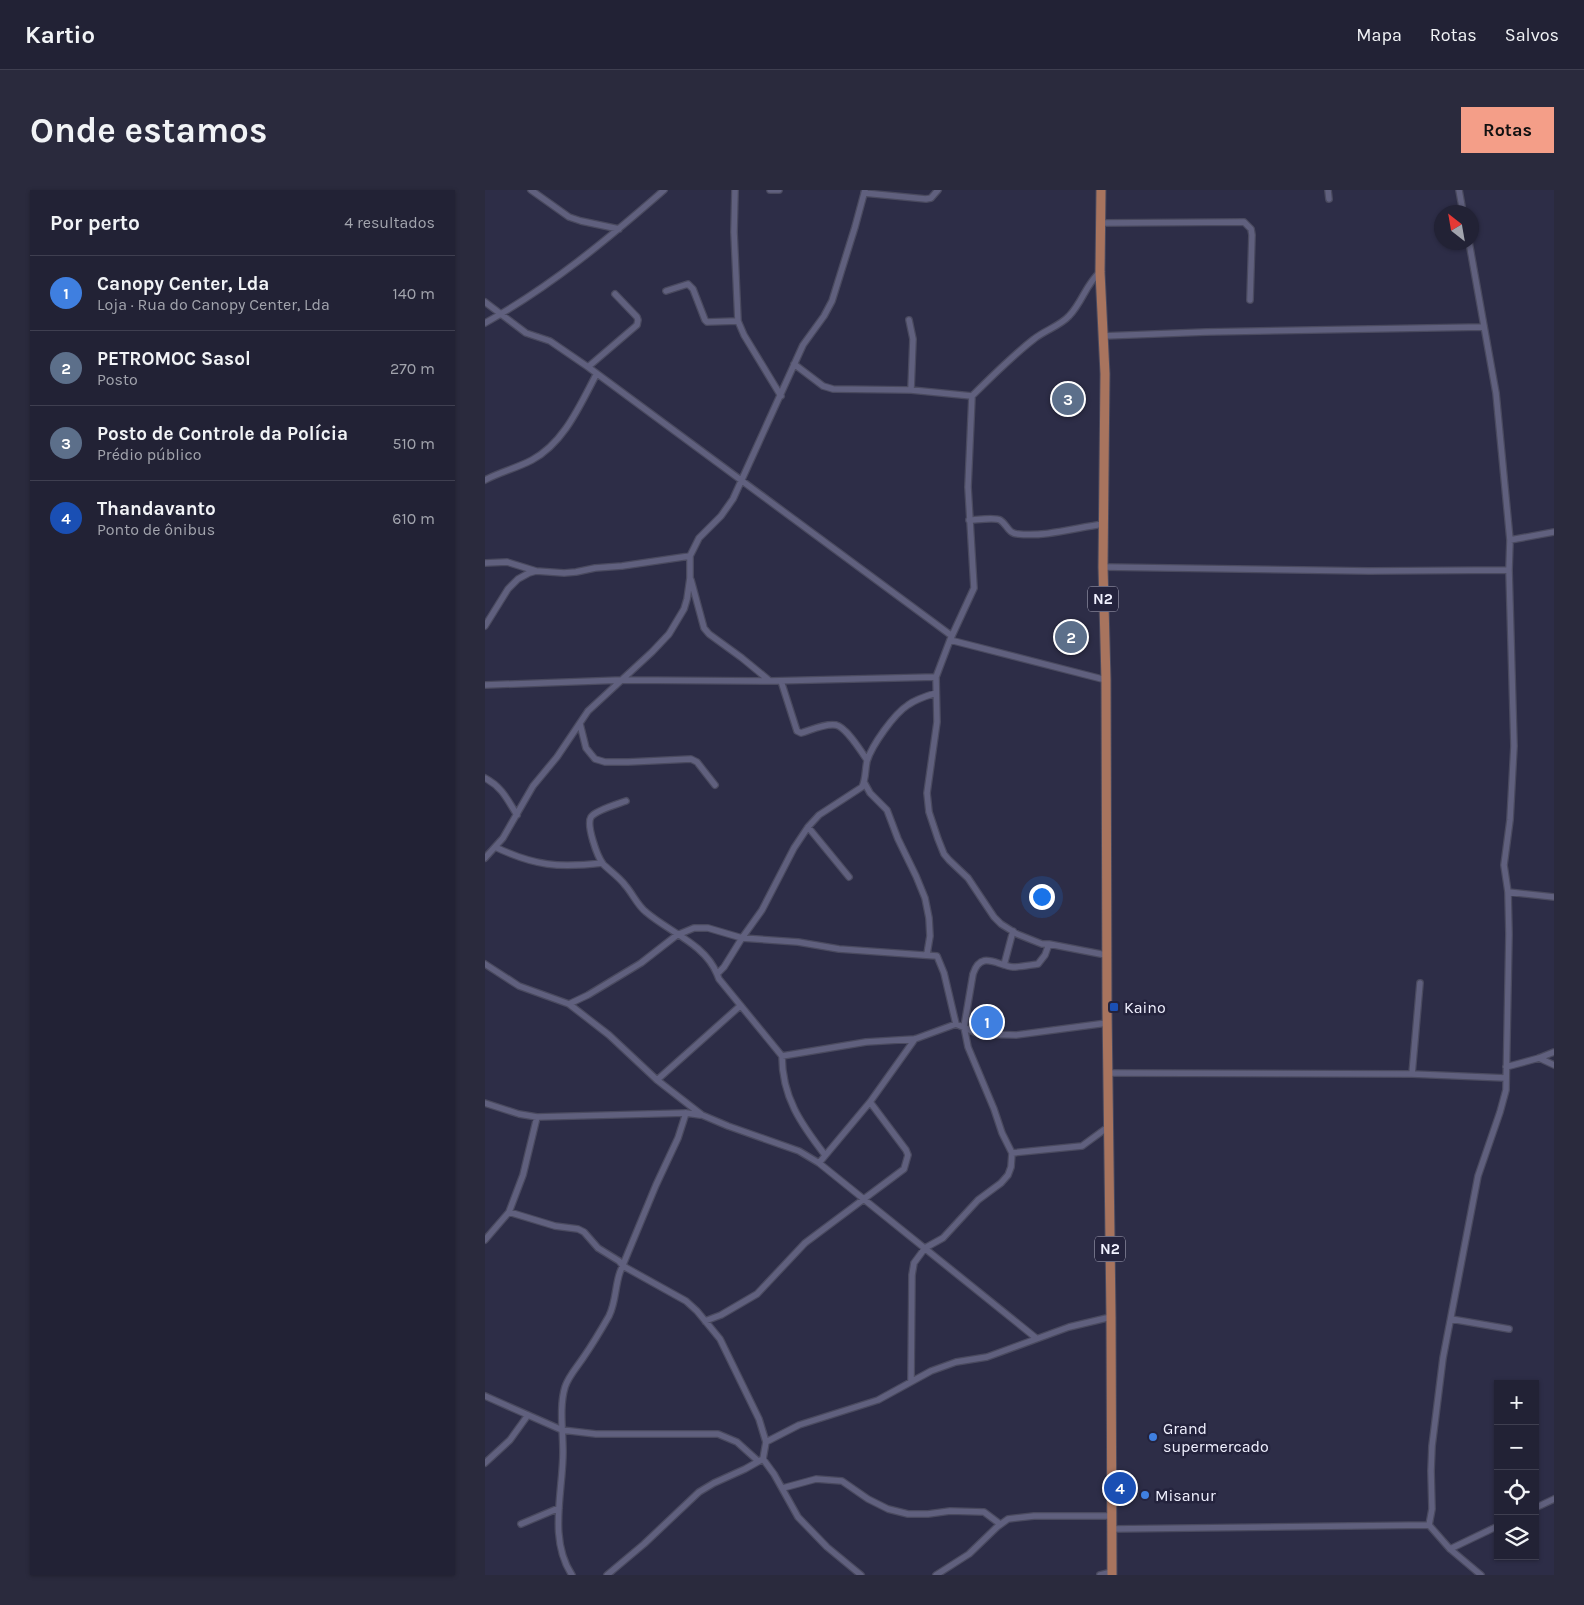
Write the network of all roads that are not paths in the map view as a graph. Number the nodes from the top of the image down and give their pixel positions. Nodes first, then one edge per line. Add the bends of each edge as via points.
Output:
1 (531, 190) edge
2 (664, 190) edge
3 (735, 190) edge
4 (770, 190) edge
5 (779, 190) edge
6 (938, 190) edge
7 (1101, 190) edge
8 (1328, 190) edge
9 (1459, 190) edge
10 (865, 191) edge
11 (1329, 199) dead end
12 (1462, 205) edge
13 (1101, 223) junction
14 (619, 229) junction
15 (1470, 250) edge
16 (1100, 272) junction
17 (666, 291) dead end
18 (615, 294) dead end
19 (1250, 300) dead end
20 (485, 302) edge
21 (500, 315) junction
22 (909, 320) dead end
23 (738, 321) junction
24 (485, 324) edge
25 (1483, 327) junction
26 (1103, 336) junction
27 (794, 364) junction
28 (588, 367) junction
29 (596, 375) junction
30 (911, 390) junction
31 (781, 396) junction
32 (972, 396) junction
33 (485, 480) edge
34 (743, 481) junction
35 (969, 520) junction
36 (1103, 524) junction
37 (1554, 532) edge
38 (1510, 540) junction
39 (690, 556) junction
40 (485, 563) edge
41 (1103, 567) junction
42 (1509, 570) junction
43 (536, 571) junction
44 (690, 578) junction
45 (485, 626) edge
46 (951, 638) junction
47 (936, 677) junction
48 (622, 680) junction
49 (1105, 680) junction
50 (770, 681) junction
51 (781, 681) junction
52 (485, 686) edge
53 (936, 693) junction
54 (580, 724) junction
55 (867, 760) junction
56 (485, 778) edge
57 (864, 782) junction
58 (715, 785) dead end
59 (626, 801) dead end
60 (517, 815) junction
61 (808, 827) junction
62 (495, 847) junction
63 (485, 858) edge
64 (603, 863) junction
65 (849, 877) dead end
66 (1508, 892) junction
67 (1554, 897) edge
68 (1013, 931) junction
69 (677, 935) junction
70 (742, 938) junction
71 (1049, 944) junction
72 (927, 954) junction
73 (1107, 955) junction
74 (485, 964) edge
75 (1004, 965) junction
76 (717, 974) junction
77 (1420, 983) dead end
78 (569, 1004) junction
79 (740, 1006) junction
80 (956, 1024) junction
81 (1107, 1024) junction
82 (964, 1027) junction
83 (915, 1040) junction
84 (1554, 1052) edge
85 (783, 1056) junction
86 (1539, 1058) junction
87 (1554, 1065) edge
88 (1506, 1067) junction
89 (1107, 1073) junction
90 (1412, 1074) junction
91 (1506, 1078) junction
92 (657, 1080) junction
93 (485, 1102) edge
94 (870, 1102) junction
95 (686, 1113) junction
96 (702, 1115) junction
97 (537, 1117) junction
98 (1108, 1127) junction
99 (1012, 1153) junction
100 (825, 1156) junction
101 (819, 1162) junction
102 (863, 1200) junction
103 (509, 1212) junction
104 (485, 1240) edge
105 (925, 1248) junction
106 (623, 1266) junction
107 (1111, 1317) junction
108 (1451, 1319) junction
109 (705, 1321) junction
110 (1509, 1329) dead end
111 (1036, 1338) junction
112 (911, 1382) junction
113 (485, 1396) edge
114 (529, 1415) junction
115 (562, 1430) junction
116 (766, 1442) junction
117 (761, 1460) junction
118 (485, 1463) edge
119 (783, 1488) junction
120 (1554, 1499) edge
121 (1539, 1506) edge
122 (559, 1508) junction
123 (1112, 1516) junction
124 (521, 1524) dead end
125 (1000, 1524) junction
126 (1429, 1525) junction
127 (1494, 1528) edge
128 (1111, 1530) junction
129 (1450, 1549) junction
130 (1112, 1574) edge
131 (573, 1575) edge
132 (607, 1575) edge
133 (861, 1575) edge
134 (935, 1575) edge
135 (1100, 1575) edge
136 (1481, 1575) edge

1 - 14 street via 569,217
2 - 14 street
3 - 23 street
4 - 5 street
6 - 10 street via 926,199
7 - 13 main road, N2
8 - 11 street
9 - 12 street
10 - 27 street via 831,301
13 - 16 main road, N2
13 - 19 street via 1244,222 1252,235
14 - 21 street via 536,293
15 - 25 street
16 - 26 main road, N2
16 - 32 street via 1071,315 1032,340
17 - 23 street via 687,284 693,289 707,322
18 - 28 street via 637,317 637,325
20 - 21 street
21 - 24 street
21 - 28 street via 527,333 549,341
22 - 30 street via 913,340
23 - 31 street
25 - 26 street
25 - 38 street via 1496,393
26 - 36 main road, N2
27 - 30 street via 823,386 833,389
27 - 31 street
28 - 29 street
29 - 33 street via 572,419 546,450 533,460
29 - 34 street
30 - 32 street
31 - 34 street
32 - 35 street
34 - 39 street via 721,516 699,538
34 - 46 street
35 - 36 street via 997,519 1013,534 1041,534
35 - 46 street via 974,588
36 - 41 main road, N2
37 - 38 street
38 - 42 street
39 - 43 street via 576,572
39 - 44 street
40 - 43 street via 507,562
41 - 42 street
41 - 49 main road, N2
42 - 66 street via 1514,746 1504,866
43 - 45 street via 507,588
44 - 48 street via 684,608 669,634
44 - 50 street via 704,628
46 - 47 street
46 - 49 street
47 - 51 street
47 - 53 street
48 - 50 street
48 - 52 street
48 - 54 street via 588,711
49 - 73 main road, N2
50 - 51 street
51 - 55 street via 797,730 801,733 837,725 844,729
53 - 55 street via 900,711
53 - 68 street via 937,722 927,793 937,839 949,860 969,878 994,917
54 - 58 street via 586,748 595,759 605,762 691,759
54 - 60 street via 533,786
55 - 57 street
56 - 60 street via 502,790
57 - 61 street
57 - 72 street via 887,810 917,876 929,918
59 - 64 street via 591,817 589,825
60 - 62 street
61 - 65 street
61 - 70 street via 762,910
62 - 63 street
62 - 64 street via 541,864
64 - 69 street via 645,912
66 - 67 street
66 - 88 street
68 - 71 street
68 - 75 street
69 - 70 street via 694,928 709,928
69 - 76 street via 701,951
69 - 78 street via 641,963
70 - 72 street via 839,949
70 - 76 street
71 - 73 street
71 - 75 street via 1038,964
72 - 80 street via 937,956
73 - 81 main road, N2
74 - 78 street via 519,986
75 - 82 street via 986,960 975,966
76 - 79 street
77 - 90 street
78 - 92 street via 609,1035
79 - 85 street
79 - 92 street
80 - 82 street
80 - 83 street
81 - 82 street via 1015,1035 979,1034
81 - 89 main road, N2
82 - 99 street via 968,1047
83 - 85 street via 866,1042
83 - 94 street
84 - 86 street
85 - 100 street via 782,1072 787,1093
86 - 87 street
86 - 88 street
88 - 91 street
89 - 90 street
89 - 98 main road, N2
90 - 91 street
91 - 108 street via 1500,1112 1478,1176
92 - 96 street
93 - 97 street
94 - 100 street
94 - 102 street via 908,1155 904,1169
95 - 96 street
95 - 97 street
95 - 106 street
96 - 101 street via 799,1151
97 - 103 street via 523,1175
98 - 99 street via 1082,1146
98 - 107 main road, N2
99 - 105 street via 1006,1178 978,1200 943,1238
100 - 101 street
101 - 102 street
102 - 105 street
102 - 109 street via 805,1243 757,1294
103 - 104 street
103 - 106 street via 555,1226 578,1229
105 - 111 street
105 - 112 street via 912,1268
106 - 109 street via 686,1301
106 - 115 street via 609,1315 565,1387
107 - 111 street
107 - 123 main road, N2
108 - 110 street
108 - 126 street via 1432,1446
109 - 116 street via 724,1348 752,1402
111 - 112 street via 987,1357 956,1362
112 - 116 street via 878,1400 799,1426
113 - 114 street
114 - 115 street
114 - 118 street via 510,1440
115 - 117 street via 597,1434 718,1434 737,1442
115 - 122 street
116 - 117 street
117 - 119 street
117 - 132 street via 699,1492
119 - 125 street via 816,1479 842,1481 888,1509 908,1514 985,1512
119 - 133 street via 798,1516 827,1547
120 - 121 street
122 - 124 street
122 - 131 street via 561,1548
123 - 125 street via 1020,1517
123 - 128 main road, N2
125 - 134 street via 969,1554
126 - 128 street
126 - 129 street
127 - 129 street
128 - 130 main road, N2
129 - 136 street
130 - 135 street

